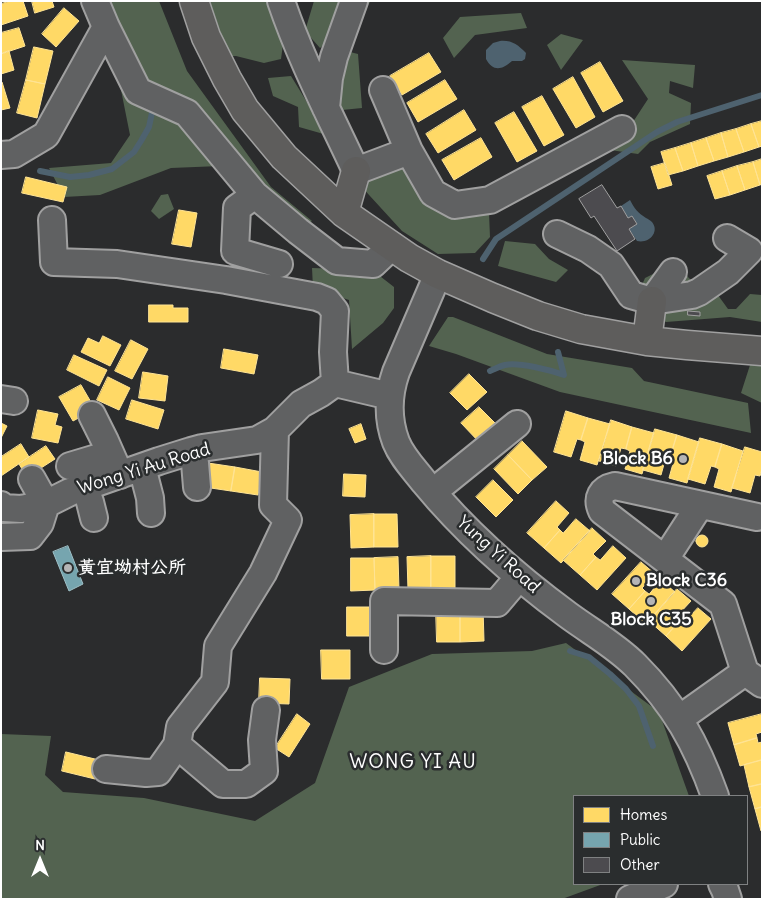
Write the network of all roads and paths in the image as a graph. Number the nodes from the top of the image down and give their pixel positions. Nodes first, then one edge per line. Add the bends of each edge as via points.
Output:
1 (96, 1) edge
2 (194, 1) edge
3 (281, 1) edge
4 (354, 1) edge
5 (106, 28) junction
6 (383, 90) dead end
7 (326, 108) junction
8 (622, 129) dead end
9 (410, 151) junction
10 (1, 155) edge
11 (356, 171) junction
12 (255, 195) junction
13 (344, 214) junction
14 (52, 220) dead end
15 (556, 234) dead end
16 (727, 238) dead end
17 (392, 246) junction
18 (279, 264) dead end
19 (673, 272) dead end
20 (438, 274) junction
21 (652, 302) junction
22 (647, 341) junction
23 (762, 351) edge
24 (335, 383) junction
25 (390, 396) junction
26 (518, 424) dead end
27 (275, 430) junction
28 (191, 451) junction
29 (120, 465) junction
30 (70, 466) dead end
31 (32, 479) dead end
32 (85, 487) junction
33 (196, 487) dead end
34 (433, 492) junction
35 (700, 504) junction
36 (1, 506) edge
37 (44, 511) junction
38 (151, 513) dead end
39 (757, 517) dead end
40 (94, 518) dead end
41 (1, 522) edge
42 (1, 537) edge
43 (665, 559) junction
44 (520, 577) junction
45 (384, 650) dead end
46 (753, 678) edge
47 (266, 710) dead end
48 (679, 719) junction
49 (177, 745) junction
50 (106, 769) dead end
51 (714, 795) edge
52 (662, 885) edge
53 (723, 885) edge
54 (630, 899) edge
55 (728, 899) edge

1 - 5 street
2 - 13 main road via 206,37 245,110 284,157
3 - 7 street
4 - 7 street via 334,57
5 - 10 street via 46,135 14,154
5 - 12 street via 138,91 187,113
6 - 9 street
7 - 11 street
8 - 9 street via 490,200 455,204 433,194
9 - 11 street
11 - 13 main road
12 - 17 street via 337,261 373,264
12 - 18 street via 237,208 235,251
13 - 17 main road
14 - 24 street via 54,262 117,264 226,280 317,297 327,302 335,311
15 - 21 street via 588,249 611,265 631,295
16 - 21 street via 749,251 728,272 692,295
17 - 20 main road
19 - 21 street
20 - 22 main road via 538,316
20 - 25 street, Yung Yi Road via 396,372
21 - 22 main road
22 - 23 main road
24 - 25 street
24 - 27 street, Wong Yi Au Road via 300,404
25 - 34 street, Yung Yi Road via 389,415 397,443 403,456
26 - 34 street
27 - 28 street, Wong Yi Au Road via 258,440
27 - 49 street via 273,504 288,520 263,573 218,646 215,682 180,727
28 - 29 street, Wong Yi Au Road
28 - 33 street
29 - 29 street via 126,450 94,421
29 - 30 street
29 - 32 street, Wong Yi Au Road
29 - 38 street via 150,498
31 - 37 street
32 - 37 street, Wong Yi Au Road via 70,492
32 - 40 street
34 - 44 street, Yung Yi Road via 464,526
35 - 39 street
35 - 43 street
35 - 43 street via 615,486 603,491 599,504 602,511
36 - 37 street, Wong Yi Au Road
37 - 41 street via 19,525
37 - 42 street via 30,536
43 - 46 street via 724,604
44 - 45 street via 497,602 384,601
44 - 48 street, Yung Yi Road via 633,664
46 - 48 street
47 - 49 street via 262,740 264,771 246,784 223,784
48 - 51 street, Yung Yi Road via 705,768
49 - 50 street via 158,772
52 - 54 street
53 - 55 street

